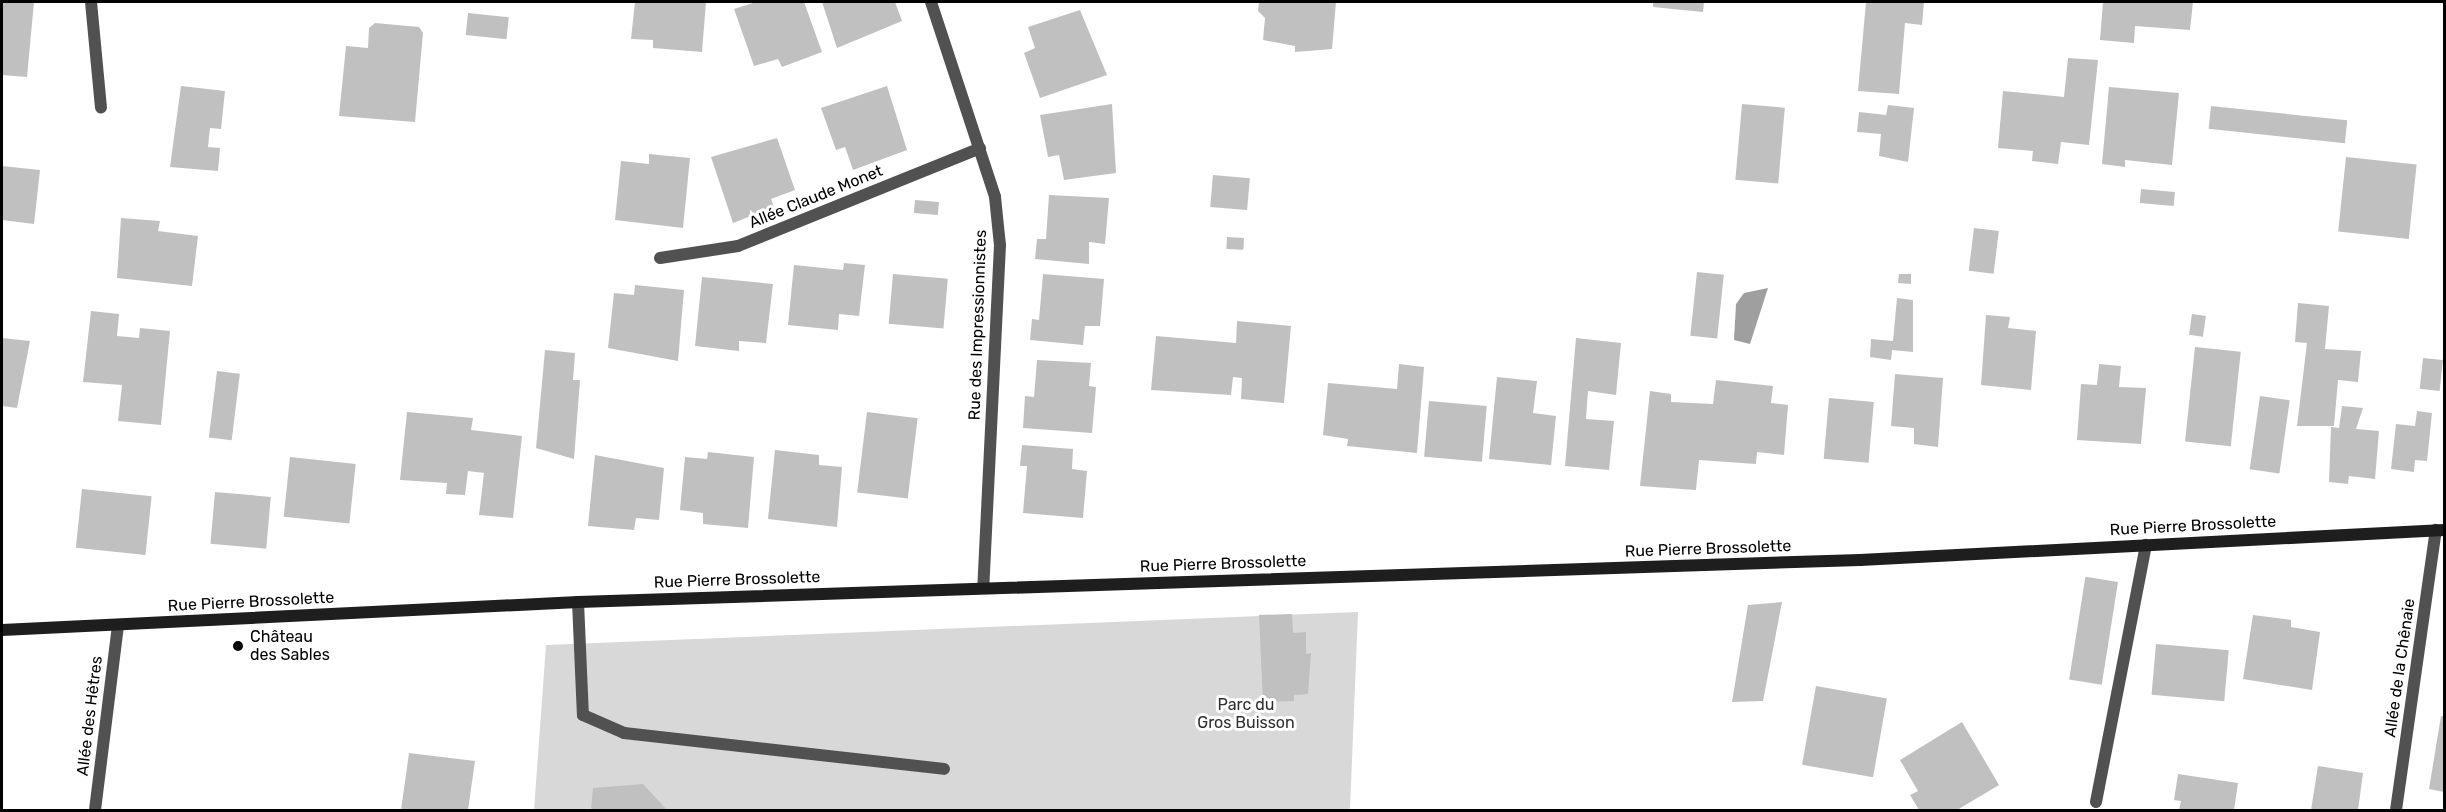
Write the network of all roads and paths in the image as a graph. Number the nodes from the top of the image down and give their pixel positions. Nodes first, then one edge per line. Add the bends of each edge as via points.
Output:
1 (91, 2) edge
2 (932, 2) edge
3 (101, 108) dead end
4 (980, 148) junction
5 (660, 258) dead end
6 (2440, 530) edge
7 (2146, 545) junction
8 (983, 588) junction
9 (578, 602) junction
10 (118, 625) junction
11 (2, 630) edge
12 (944, 769) dead end
13 (2096, 802) dead end
14 (95, 810) edge
15 (2396, 810) edge

1 - 3 street
2 - 4 street, Rue des Impressionnistes
4 - 5 street, Allée Claude Monet via 738,246
4 - 8 street, Rue des Impressionnistes via 996,197 999,245
6 - 7 street, Rue Pierre Brossolette
6 - 15 street, Allée de la Chênaie
7 - 8 street, Rue Pierre Brossolette via 1849,561
7 - 13 street
8 - 9 street, Rue Pierre Brossolette
9 - 10 street, Rue Pierre Brossolette
9 - 12 street via 583,715 624,733
10 - 11 street, Rue Pierre Brossolette
10 - 14 street, Allée des Hêtres

